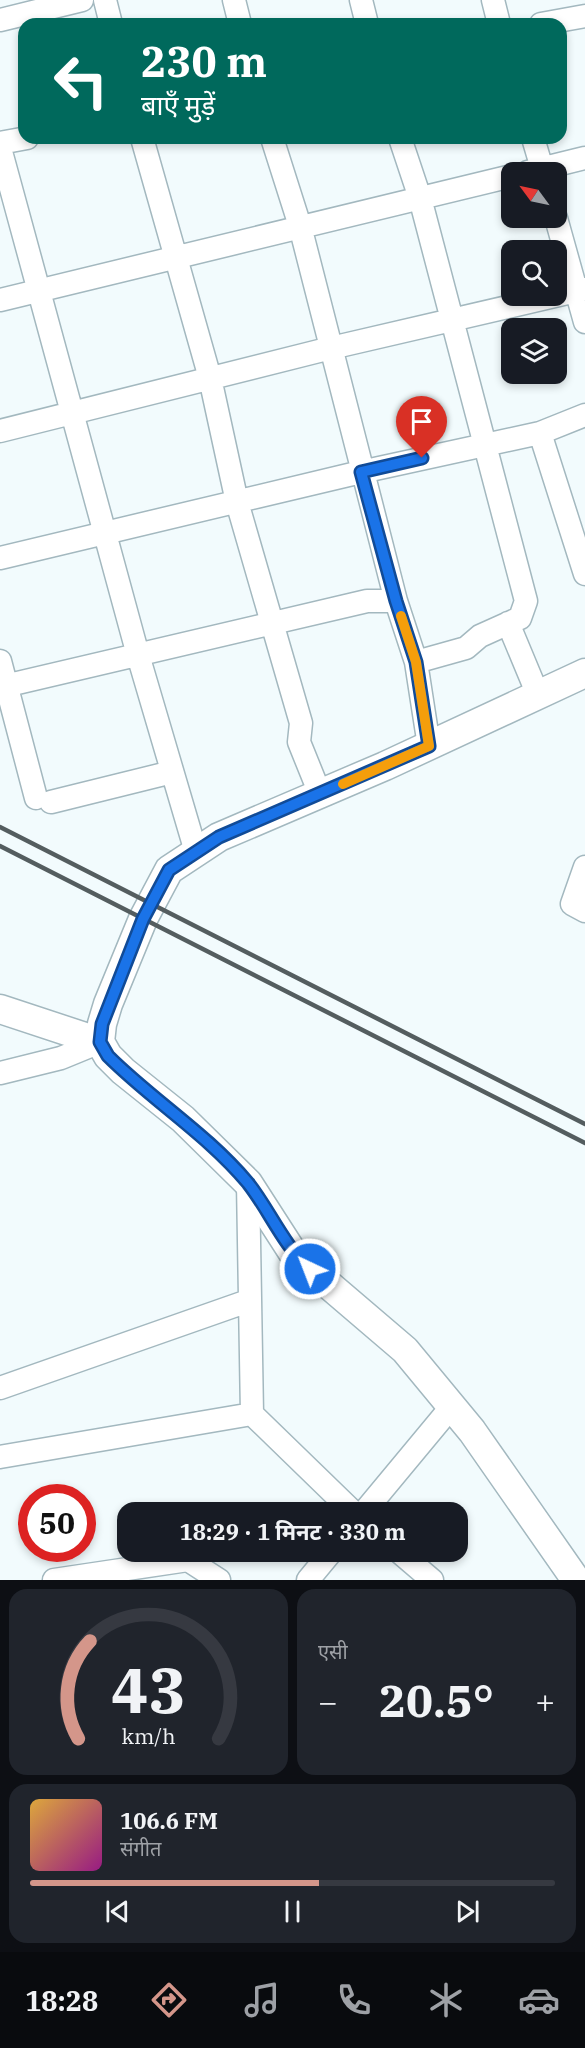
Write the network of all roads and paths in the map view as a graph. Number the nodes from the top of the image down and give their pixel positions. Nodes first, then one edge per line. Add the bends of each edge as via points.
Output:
1 (82, 0) edge
2 (105, 0) edge
3 (234, 0) edge
4 (362, 0) edge
5 (493, 0) edge
6 (585, 16) edge
7 (110, 18) edge
8 (238, 18) edge
9 (365, 18) edge
10 (497, 18) edge
11 (567, 19) edge
12 (0, 20) edge
13 (18, 140) edge
14 (0, 143) edge
15 (144, 144) edge
16 (274, 144) edge
17 (402, 144) edge
18 (534, 144) edge
19 (0, 148) edge
20 (585, 158) edge
21 (537, 162) edge
22 (567, 163) edge
23 (501, 179) edge
24 (420, 198) junction
25 (300, 226) junction
26 (559, 228) edge
27 (177, 257) junction
28 (581, 290) edge
29 (38, 291) junction
30 (0, 300) edge
31 (453, 322) junction
32 (585, 322) edge
33 (331, 348) junction
34 (210, 378) junction
35 (72, 415) junction
36 (585, 415) edge
37 (0, 431) edge
38 (540, 433) junction
39 (484, 444) junction
40 (361, 472) junction
41 (237, 502) junction
42 (105, 533) junction
43 (0, 558) edge
44 (585, 574) edge
45 (396, 601) junction
46 (271, 623) junction
47 (508, 623) junction
48 (138, 655) junction
49 (0, 662) edge
50 (416, 662) junction
51 (585, 673) edge
52 (3, 686) edge
53 (538, 695) junction
54 (429, 746) junction
55 (172, 772) junction
56 (320, 794) junction
57 (196, 852) junction
58 (585, 867) edge
59 (585, 910) edge
60 (0, 1008) edge
61 (100, 1042) junction
62 (0, 1073) edge
63 (248, 1184) junction
64 (248, 1301) junction
65 (0, 1388) edge
66 (452, 1407) junction
67 (252, 1414) junction
68 (0, 1457) edge
69 (343, 1502) edge
70 (372, 1502) edge
71 (323, 1562) edge
72 (411, 1562) edge
73 (54, 1580) edge
74 (219, 1580) edge
75 (308, 1580) edge
76 (432, 1580) edge
77 (576, 1580) edge

1 - 12 street
2 - 7 street
3 - 8 street
4 - 9 street
5 - 10 street
6 - 11 street
13 - 14 street
15 - 27 street
16 - 25 street
17 - 24 street
18 - 21 street
19 - 29 street
20 - 22 street
23 - 24 street
24 - 25 street
24 - 31 street
25 - 27 street
25 - 33 street
26 - 28 street
27 - 29 street
27 - 34 street
28 - 31 street
28 - 32 street
29 - 30 street
29 - 35 street
31 - 33 street
31 - 39 street
33 - 34 street
33 - 40 street
34 - 35 street
34 - 41 street
35 - 37 street
35 - 42 street
36 - 38 street
38 - 39 street
38 - 44 street
39 - 40 street
39 - 47 street via 526,601 520,618
40 - 41 street
40 - 45 street
41 - 42 street
41 - 46 street
42 - 43 street
42 - 48 street
45 - 46 street via 367,601
45 - 50 street
46 - 48 street
46 - 56 street via 301,723 299,742
47 - 50 street via 480,636 466,648
47 - 53 street
48 - 52 street
48 - 55 street
49 - 52 street
50 - 54 street
51 - 53 main road
52 - 55 street via 44,800
53 - 54 main road
54 - 56 main road
55 - 57 street
56 - 57 main road via 219,837
57 - 61 main road via 169,870 143,919 108,1004
58 - 59 street via 572,904
60 - 61 main road
61 - 62 street via 61,1058
61 - 63 main road via 123,1071 183,1119
63 - 64 street
63 - 66 main road via 296,1256 405,1350
64 - 65 street
64 - 67 street
66 - 70 street
66 - 77 main road
67 - 68 street
67 - 69 street
71 - 75 street
72 - 76 street
73 - 74 street via 188,1560

